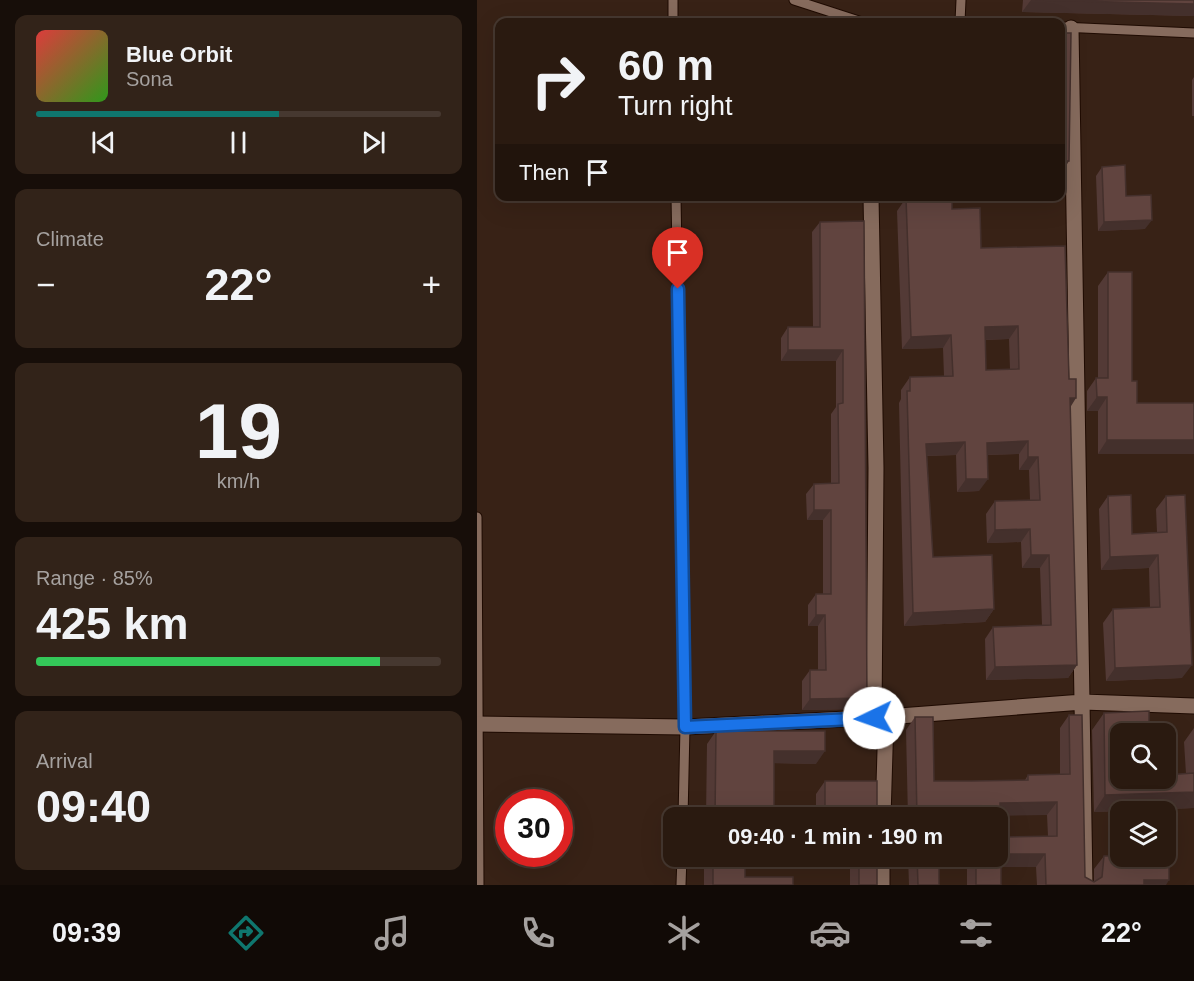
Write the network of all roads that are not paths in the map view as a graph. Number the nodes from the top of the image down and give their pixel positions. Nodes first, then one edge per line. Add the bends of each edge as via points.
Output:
1 (673, 0) edge
2 (794, 0) edge
3 (961, 0) edge
4 (673, 18) edge
5 (850, 18) edge
6 (960, 18) edge
7 (1066, 27) edge
8 (1194, 33) edge
9 (676, 201) edge
10 (871, 201) edge
11 (477, 517) edge
12 (1083, 702) junction
13 (1194, 706) edge
14 (880, 717) junction
15 (478, 724) edge
16 (685, 727) junction
17 (683, 807) edge
18 (883, 807) edge
19 (682, 867) edge
20 (882, 867) edge
21 (479, 885) edge
22 (681, 885) edge
23 (882, 885) edge
24 (1085, 885) edge

1 - 4 lane
2 - 5 lane
3 - 6 lane
7 - 8 lane
7 - 12 street
9 - 16 lane
10 - 14 street
11 - 15 lane
12 - 13 street
12 - 14 street
12 - 24 street
14 - 16 street
14 - 18 street
15 - 16 street
15 - 21 lane
16 - 17 lane
19 - 22 lane
20 - 23 street

